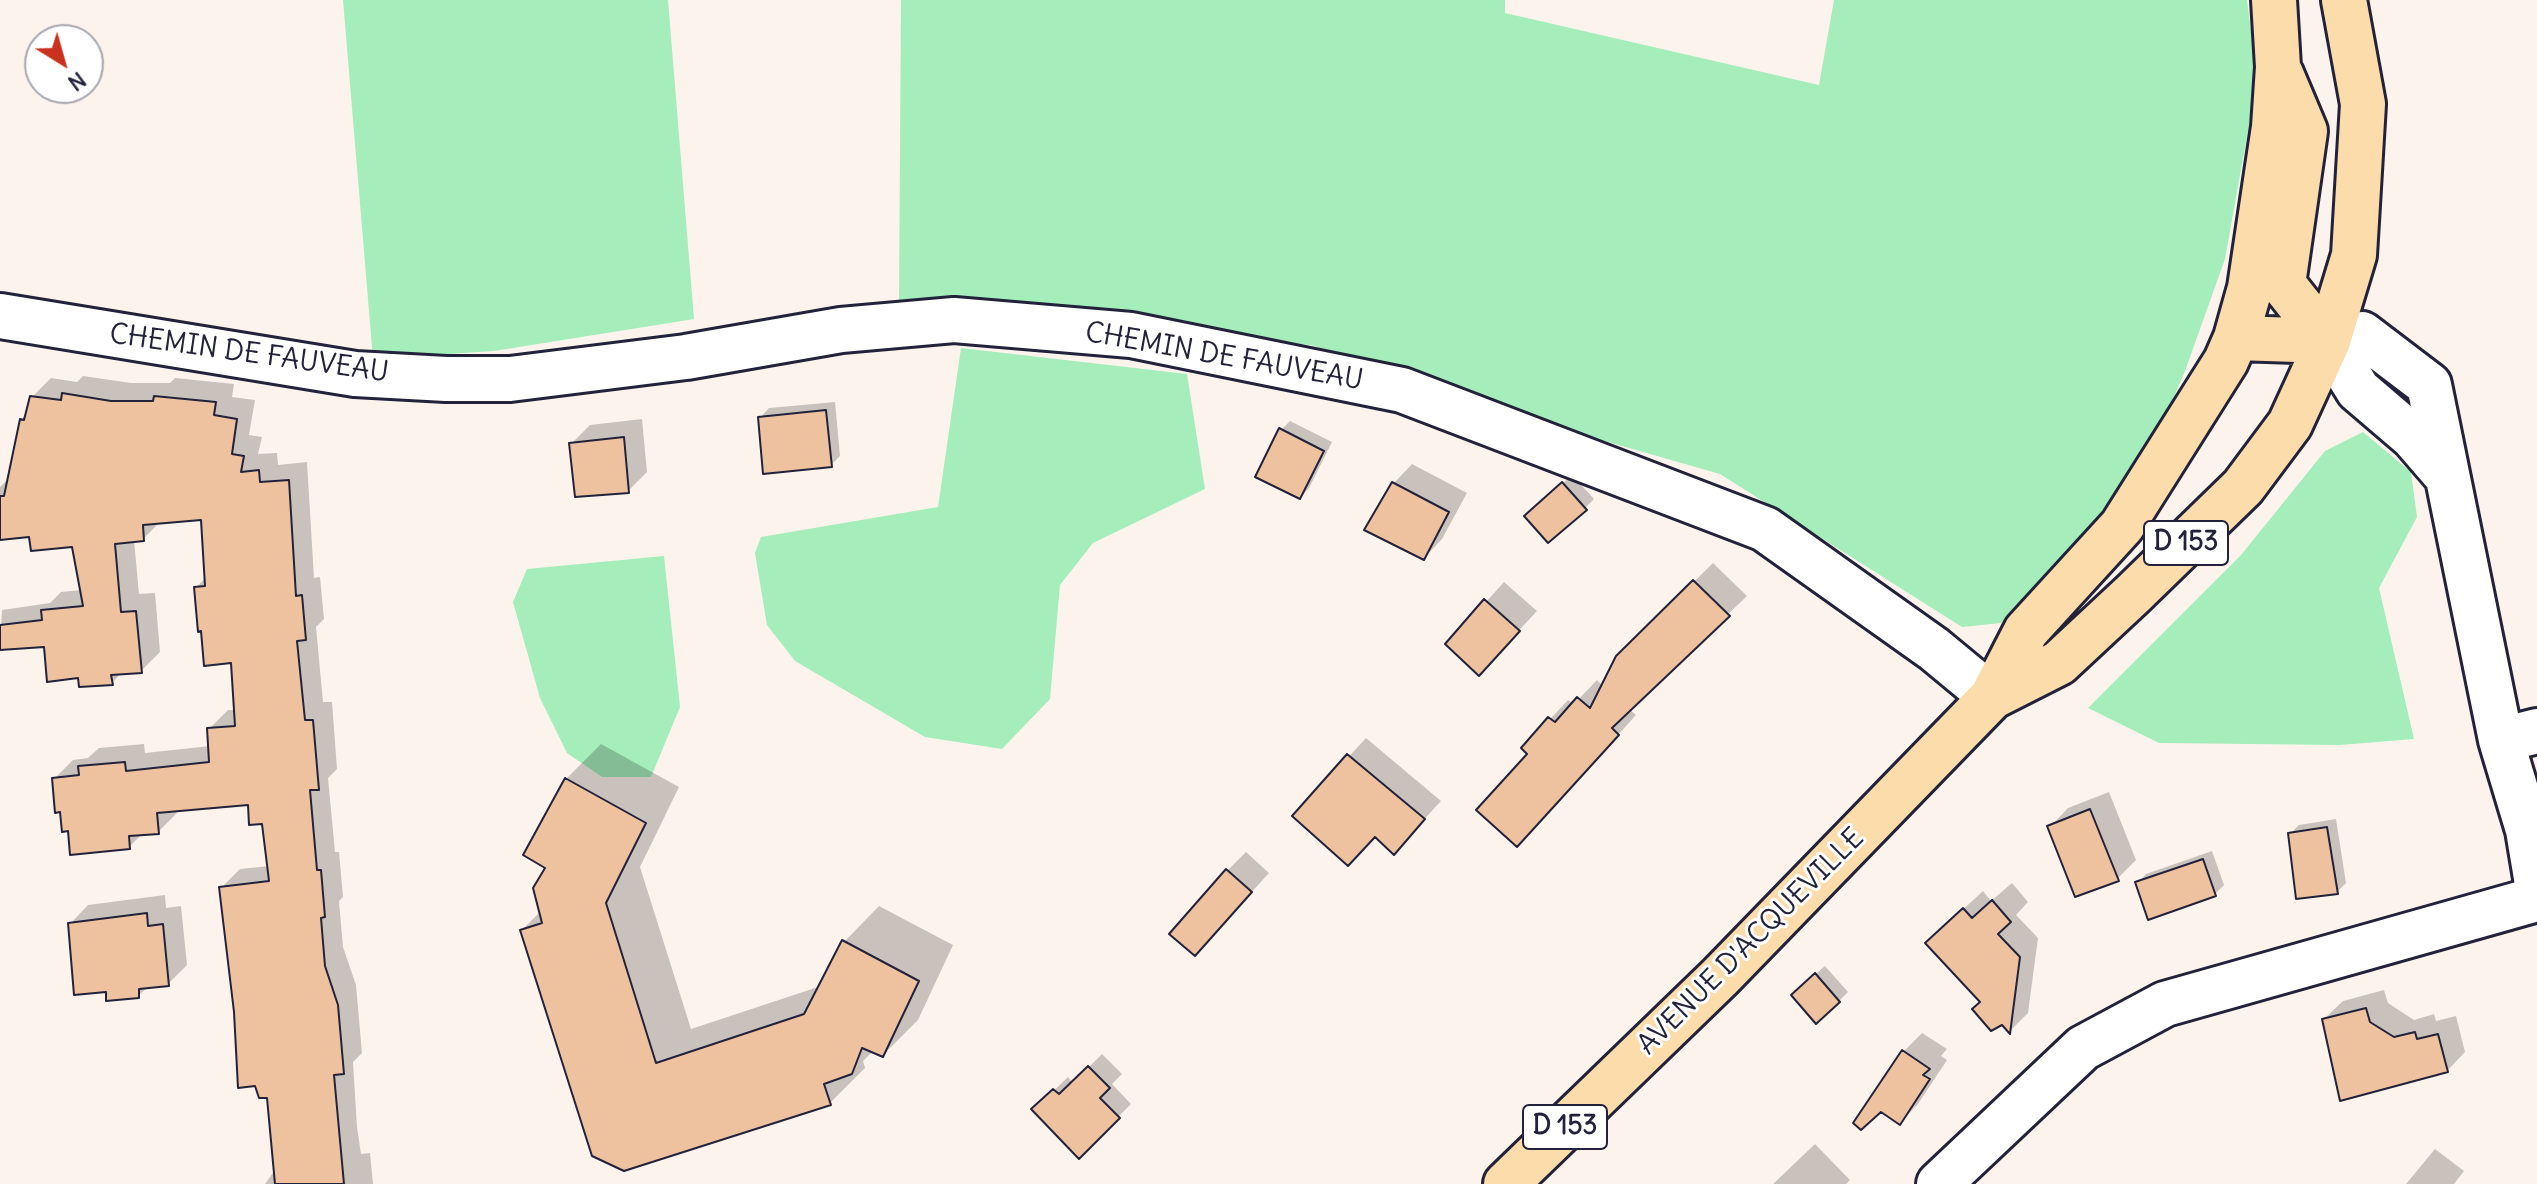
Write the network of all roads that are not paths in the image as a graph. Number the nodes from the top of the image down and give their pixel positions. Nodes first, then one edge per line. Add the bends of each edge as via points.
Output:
1 (2274, 0) edge
2 (2344, 0) edge
3 (2278, 67) junction
4 (0, 316) edge
5 (2236, 338) junction
6 (2328, 341) junction
7 (1992, 697) junction
8 (2525, 779) edge
9 (2537, 884) edge
10 (2537, 899) edge
11 (1506, 1184) edge
12 (1939, 1184) edge

1 - 3 main road, D 153
2 - 6 main road, D 153 via 2363,104 2354,255
3 - 5 main road, D 153 via 2250,288
3 - 6 main road, D 153 via 2305,131 2283,284
4 - 7 street, CHEMIN DE FAUVEAU via 355,374 446,379 510,379 686,357 841,330 954,320 1131,335 1402,390 1765,529 1934,649
5 - 6 main road
5 - 7 main road, D 153 via 2122,526 2026,631
6 - 7 main road, D 153 via 2290,424 2243,487 2059,663
6 - 8 street via 2358,390 2413,437 2445,474
7 - 11 main road, AVENUE D'ACQUEVILLE / D 153 via 1720,977
8 - 9 street
10 - 12 street via 2165,1004 2083,1048

